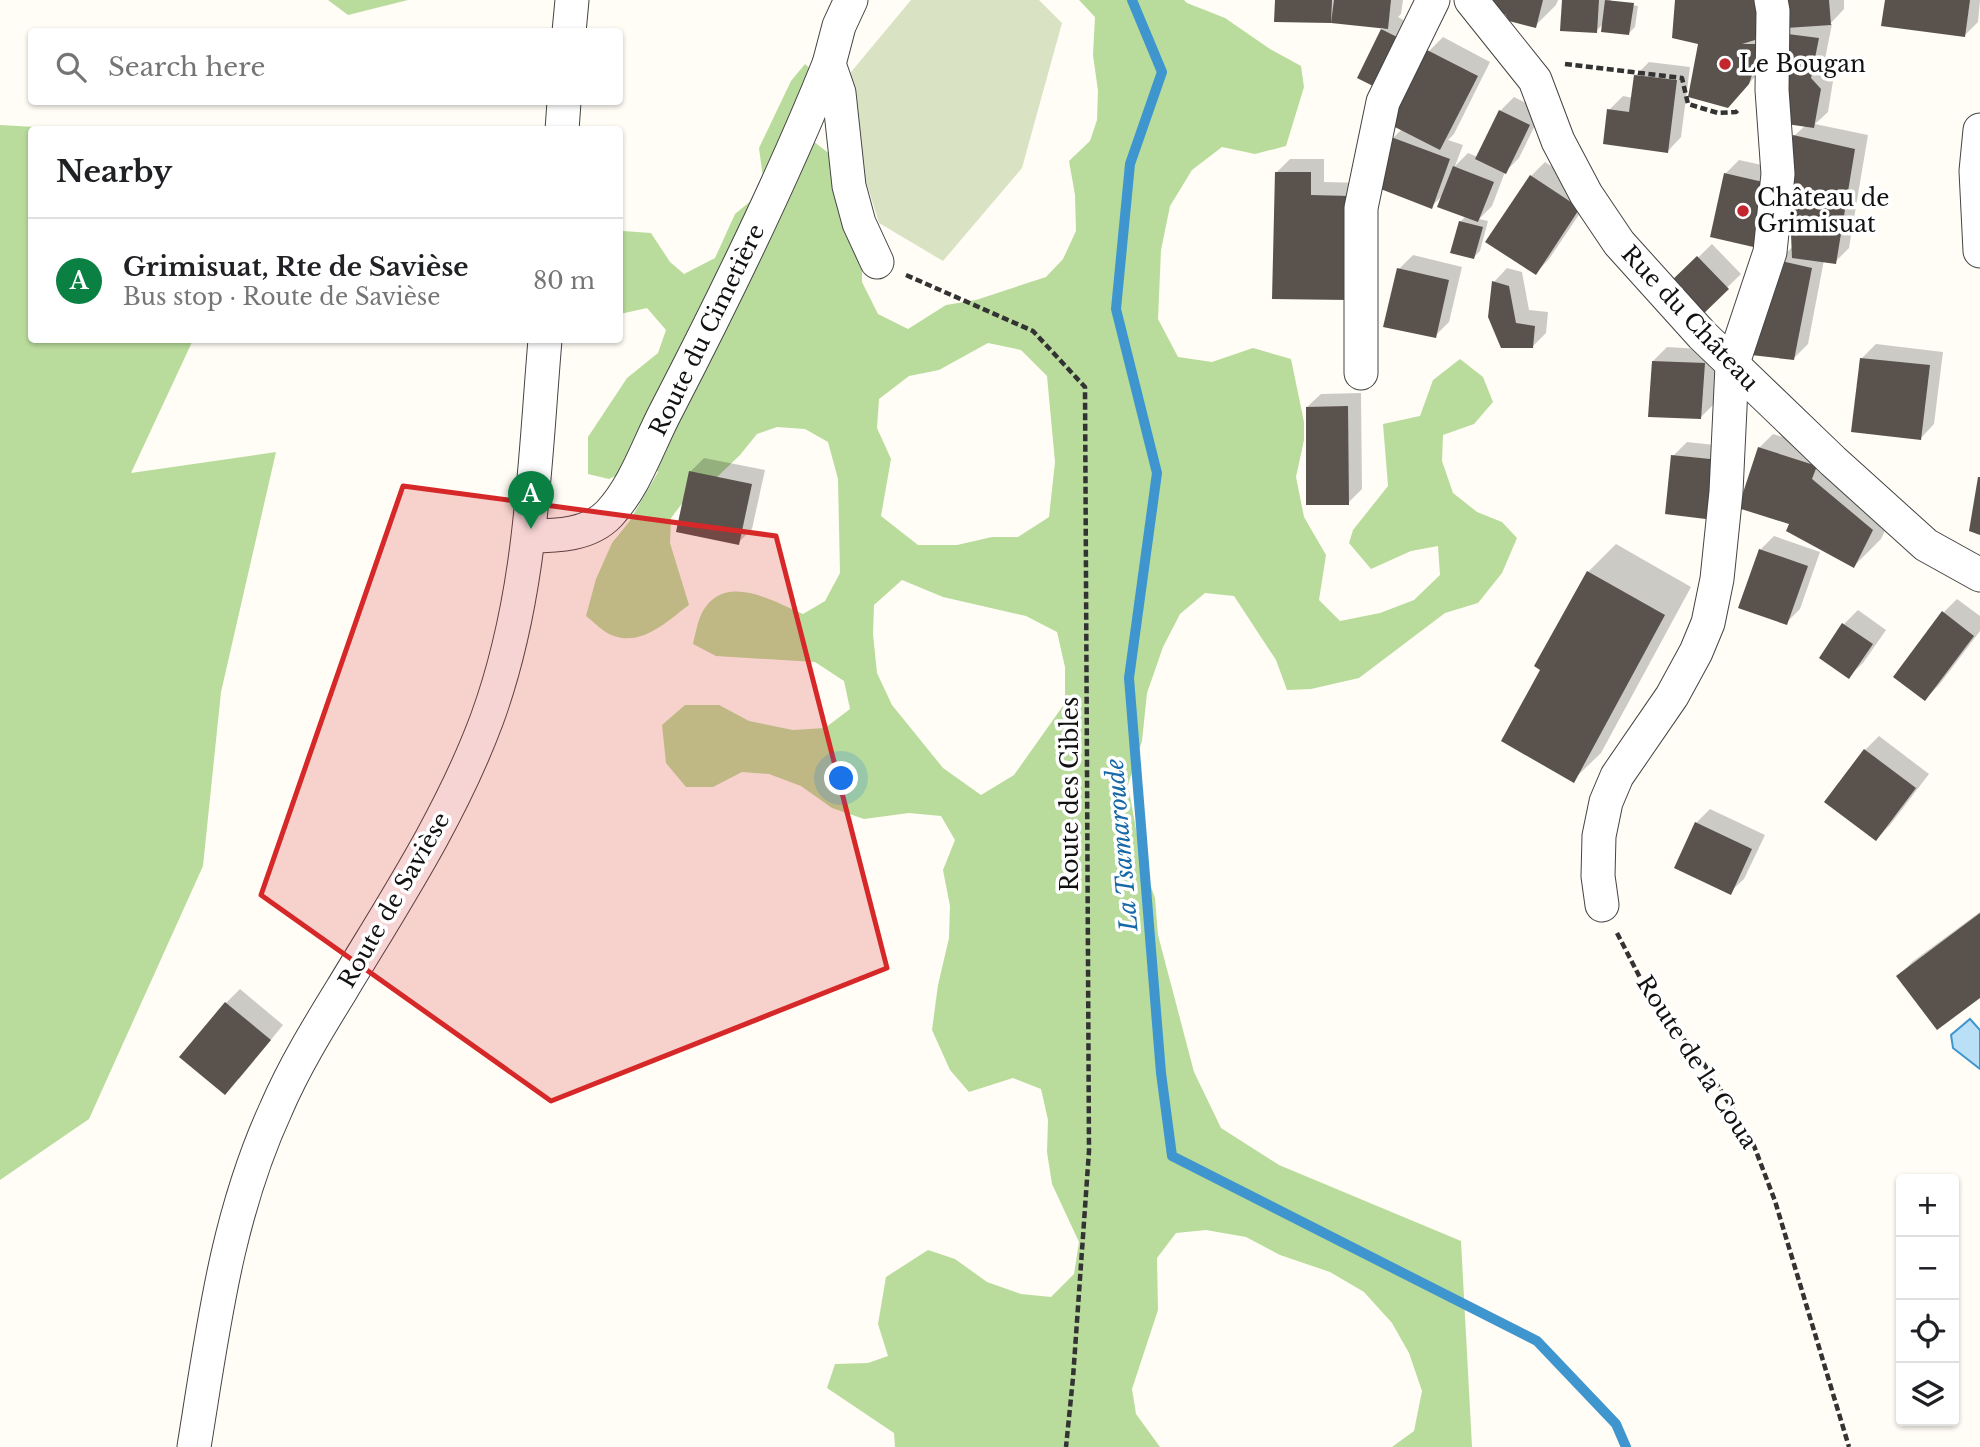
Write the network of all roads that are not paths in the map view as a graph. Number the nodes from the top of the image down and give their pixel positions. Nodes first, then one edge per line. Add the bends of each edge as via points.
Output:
1 (572, 0) edge
2 (851, 0) edge
3 (1433, 0) edge
4 (1471, 0) edge
5 (1771, 0) edge
6 (569, 28) edge
7 (829, 64) junction
8 (564, 105) edge
9 (562, 126) edge
10 (1980, 130) edge
11 (1980, 251) edge
12 (877, 262) road end
13 (545, 343) edge
14 (1732, 366) junction
15 (1360, 373) dead end
16 (530, 536) junction
17 (1980, 575) edge
18 (1602, 905) road end
19 (194, 1447) edge

1 - 6 street
2 - 7 street, Route du Cimetière
3 - 15 street via 1383,102 1361,208
4 - 14 street, Rue du Château via 1535,80 1580,184 1619,243
5 - 14 street via 1778,174 1772,239
7 - 12 street via 839,93 852,198
7 - 16 street, Route du Cimetière via 788,165 631,484 608,515 591,526 572,534
8 - 9 street
10 - 11 street via 1976,180
13 - 16 street, Route de Savièse
14 - 17 street, Rue du Château via 1926,545
14 - 18 street via 1726,492 1708,623 1672,696 1618,776 1606,802 1599,836
16 - 19 street, Route de Savièse via 504,670 471,761 419,862 299,1062 256,1156 227,1252

